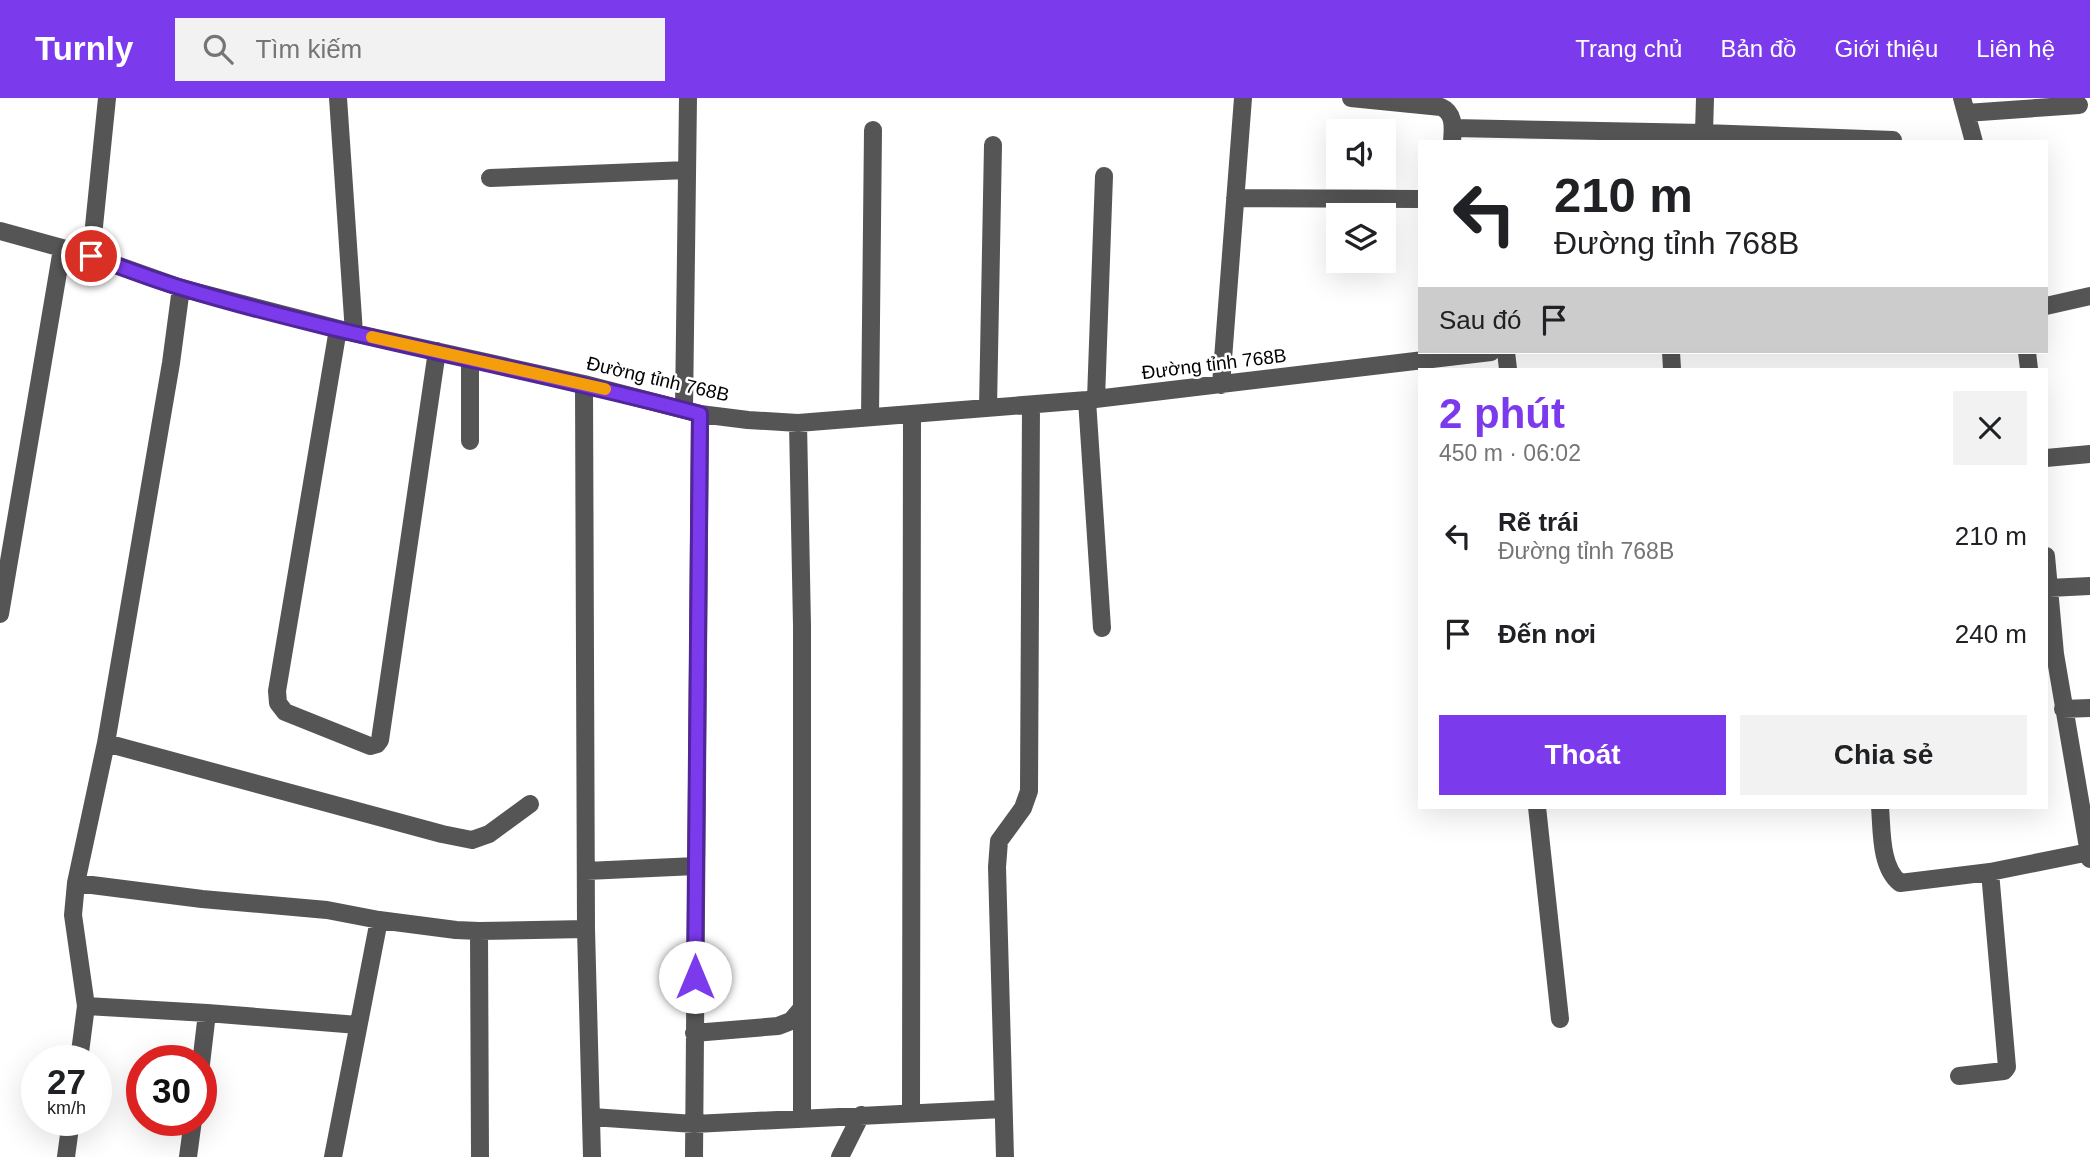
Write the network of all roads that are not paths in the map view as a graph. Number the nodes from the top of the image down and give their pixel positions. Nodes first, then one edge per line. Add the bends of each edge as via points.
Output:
1 (107, 98) edge
2 (338, 98) edge
3 (688, 98) edge
4 (1244, 98) edge
5 (1351, 98) edge
6 (1705, 98) edge
7 (2079, 105) dead end
8 (1964, 106) edge
9 (873, 130) dead end
10 (1704, 132) junction
11 (1452, 135) edge
12 (1894, 140) dead end
13 (1973, 140) edge
14 (993, 145) dead end
15 (687, 170) junction
16 (1104, 176) dead end
17 (490, 178) dead end
18 (1235, 198) junction
19 (1418, 199) edge
20 (0, 231) edge
21 (62, 248) junction
22 (91, 256) junction
23 (181, 288) junction
24 (2090, 296) edge
25 (2048, 306) edge
26 (346, 331) junction
27 (437, 351) junction
28 (1475, 354) edge
29 (470, 359) junction
30 (584, 384) junction
31 (1221, 385) junction
32 (1091, 400) junction
33 (1031, 405) junction
34 (988, 408) junction
35 (692, 412) junction
36 (912, 414) junction
37 (870, 417) junction
38 (798, 423) junction
39 (470, 441) dead end
40 (2090, 454) edge
41 (2048, 458) edge
42 (2048, 577) edge
43 (2090, 586) edge
44 (2049, 588) junction
45 (0, 614) edge
46 (1102, 628) dead end
47 (2050, 655) edge
48 (2090, 708) edge
49 (2063, 709) junction
50 (106, 743) junction
51 (2084, 794) edge
52 (530, 804) dead end
53 (1537, 809) edge
54 (1880, 809) edge
55 (2089, 856) edge
56 (696, 866) junction
57 (586, 870) junction
58 (1990, 872) junction
59 (76, 883) junction
60 (379, 920) junction
61 (586, 929) junction
62 (480, 931) junction
63 (86, 1006) junction
64 (802, 1008) junction
65 (207, 1013) junction
66 (1559, 1019) dead end
67 (358, 1025) junction
68 (694, 1033) junction
69 (81, 1045) edge
70 (203, 1045) edge
71 (1959, 1076) dead end
72 (1003, 1109) junction
73 (911, 1113) junction
74 (861, 1115) junction
75 (592, 1117) junction
76 (802, 1119) junction
77 (694, 1125) junction
78 (69, 1136) edge
79 (191, 1136) edge
80 (66, 1157) edge
81 (188, 1157) edge
82 (333, 1157) edge
83 (480, 1157) edge
84 (592, 1157) edge
85 (694, 1157) edge
86 (840, 1157) edge
87 (1004, 1157) edge

1 - 22 street
2 - 26 street
3 - 15 street
4 - 18 street
5 - 11 street via 1447,109
6 - 10 street
7 - 8 street
8 - 13 street
9 - 37 street
10 - 11 street
10 - 12 street
14 - 34 street
15 - 17 street
15 - 35 street
16 - 32 street
18 - 19 street
18 - 31 street
20 - 21 street, Đường tỉnh 768B
21 - 22 street, Đường tỉnh 768B
21 - 45 street
22 - 23 street, Đường tỉnh 768B
23 - 26 street, Đường tỉnh 768B
23 - 50 street
24 - 25 street
26 - 27 street, Đường tỉnh 768B
26 - 27 street via 277,691 285,712 370,746 380,740
27 - 29 street, Đường tỉnh 768B
28 - 31 street, Đường tỉnh 768B
29 - 30 street, Đường tỉnh 768B
29 - 39 street
30 - 35 street, Đường tỉnh 768B
30 - 57 street
31 - 32 street, Đường tỉnh 768B
32 - 33 street, Đường tỉnh 768B
32 - 46 street
33 - 34 street, Đường tỉnh 768B
33 - 72 street via 1029,791 1023,808 999,841 997,867
34 - 36 street, Đường tỉnh 768B
35 - 38 street, Đường tỉnh 768B
35 - 56 street
36 - 37 street, Đường tỉnh 768B
36 - 73 street
37 - 38 street, Đường tỉnh 768B
38 - 64 street
40 - 41 street
42 - 44 street
43 - 44 street
44 - 47 street
47 - 49 street
48 - 49 street
49 - 51 street
50 - 52 street via 472,841
50 - 59 street
51 - 55 street
53 - 66 street
54 - 58 street via 1891,873 1900,883
55 - 58 street
56 - 57 street
56 - 68 street
57 - 61 street
58 - 71 street via 2007,1068
59 - 60 street via 327,910
59 - 63 street via 73,915
60 - 62 street
60 - 67 street
61 - 62 street
61 - 75 street
62 - 83 street
63 - 65 street
63 - 69 street
64 - 68 street via 791,1021 778,1026
64 - 76 street
65 - 67 street
65 - 70 street
67 - 82 street
68 - 77 street
72 - 73 street
72 - 87 street
73 - 74 street
74 - 76 street
74 - 86 street
75 - 77 street
75 - 84 street
76 - 77 street
77 - 85 street
78 - 80 street
79 - 81 street

